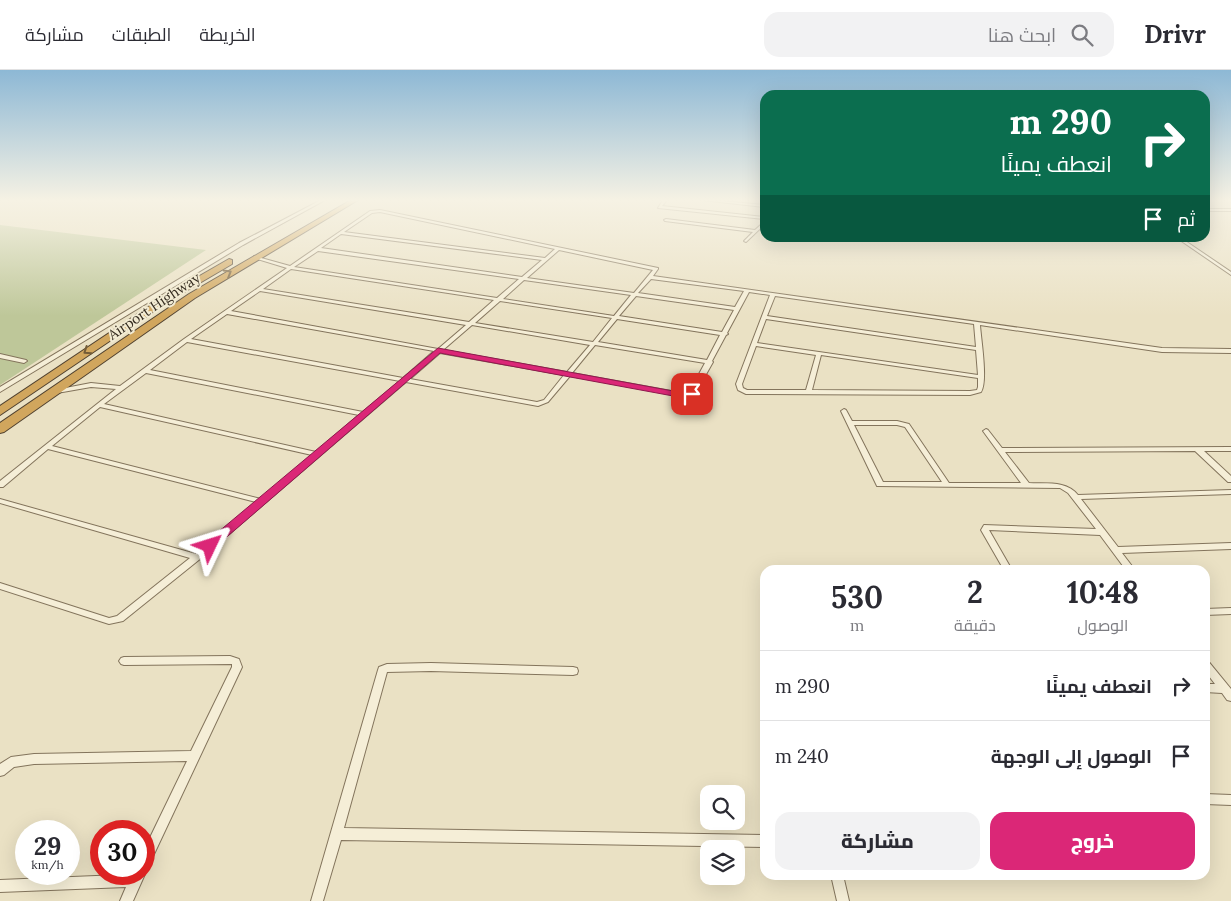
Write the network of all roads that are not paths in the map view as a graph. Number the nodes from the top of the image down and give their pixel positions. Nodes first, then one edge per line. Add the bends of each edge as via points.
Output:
1 (250, 239) edge
2 (271, 239) edge
3 (288, 239) edge
4 (332, 239) edge
5 (386, 239) edge
6 (514, 239) edge
7 (1185, 242) edge
8 (559, 248) junction
9 (317, 249) junction
10 (256, 257) junction
11 (546, 259) junction
12 (291, 268) junction
13 (1231, 274) edge
14 (649, 277) junction
15 (523, 279) junction
16 (260, 290) junction
17 (747, 290) junction
18 (634, 294) junction
19 (773, 294) junction
20 (498, 299) junction
21 (738, 309) junction
22 (226, 312) junction
23 (616, 317) junction
24 (765, 317) junction
25 (470, 323) junction
26 (977, 323) junction
27 (725, 334) junction
28 (186, 340) junction
29 (594, 343) junction
30 (755, 344) junction
31 (979, 349) junction
32 (438, 350) junction
33 (1231, 351) edge
34 (819, 354) junction
35 (0, 356) edge
36 (24, 361) dead end
37 (710, 362) junction
38 (86, 370) junction
39 (145, 371) junction
40 (568, 374) junction
41 (981, 377) junction
42 (133, 380) junction
43 (404, 380) junction
44 (107, 385) junction
45 (123, 387) junction
46 (0, 390) edge
47 (808, 392) junction
48 (52, 393) junction
49 (110, 397) junction
50 (99, 406) junction
51 (0, 411) edge
52 (844, 411) dead end
53 (363, 414) junction
54 (850, 422) junction
55 (0, 429) edge
56 (986, 431) dead end
57 (48, 447) junction
58 (1197, 449) junction
59 (1231, 449) edge
60 (1000, 450) junction
61 (317, 454) junction
62 (1231, 480) edge
63 (0, 485) edge
64 (948, 485) junction
65 (1027, 486) junction
66 (1231, 492) edge
67 (1075, 496) junction
68 (0, 501) edge
69 (262, 501) junction
70 (1102, 532) junction
71 (1231, 546) edge
72 (1116, 550) junction
73 (197, 557) junction
74 (1005, 565) edge
75 (1127, 565) edge
76 (0, 586) edge
77 (1231, 611) edge
78 (1210, 612) edge
79 (124, 661) dead end
80 (1210, 670) edge
81 (573, 671) dead end
82 (1210, 689) edge
83 (1228, 693) edge
84 (195, 756) junction
85 (0, 771) edge
86 (1210, 799) edge
87 (1231, 800) edge
88 (336, 834) junction
89 (155, 840) edge
90 (760, 841) edge
91 (90, 880) edge
92 (838, 880) edge
93 (133, 885) edge
94 (0, 886) edge
95 (126, 901) edge
96 (317, 901) edge
97 (843, 901) edge

1 - 46 street
2 -> 51 highway, Airport Highway via 166,299
3 - 10 highway, Airport Highway
4 - 9 street
5 - 11 street
6 - 8 street
7 - 13 street
8 - 11 street
8 - 14 street via 655,268
9 - 12 street
9 - 15 street
10 - 12 street
38 -> 10 highway, Airport Highway via 192,296
11 - 15 street
12 - 16 street
12 - 20 street
14 - 17 street
14 - 18 street
15 - 18 street
15 - 20 street
16 - 22 street
16 - 25 street
17 - 19 street
17 - 21 street
18 - 21 street
18 - 23 street
19 - 24 street
19 - 26 street
20 - 23 street
20 - 25 street
21 - 27 street
22 - 28 street
22 - 32 street
23 - 27 street
23 - 29 street
24 - 30 street
24 - 31 street
25 - 29 street
25 - 32 street
26 - 31 street
26 - 33 street via 1170,351
27 - 37 street
28 - 39 street
28 - 43 street
29 - 37 street
29 - 40 street
30 - 34 street
30 - 47 street via 739,384 740,389 757,393
31 - 41 street
32 - 40 street
32 - 43 street
34 - 41 street
34 - 47 street
35 - 36 street
37 - 40 street via 688,396
38 - 44 street via 90,381
38 - 48 highway, Airport Highway
39 - 42 street
39 - 53 street
40 - 43 street via 546,401 538,404
41 - 47 street via 979,391 970,393
42 - 44 street
42 - 45 street
43 - 53 street
44 - 45 street
44 - 48 street via 82,386
44 - 49 street
45 - 49 street
48 - 55 highway, Airport Highway
49 - 50 street
50 - 57 street
50 - 61 street
52 - 54 street
53 - 61 street
54 - 64 street via 907,425
54 - 64 street via 880,484
56 - 60 street
57 - 63 street
57 - 69 street
58 - 59 street
58 - 60 street
58 - 62 street
60 - 65 street
61 - 69 street
64 - 65 street
65 - 67 street via 1062,486
66 - 67 street
67 - 70 street
68 - 73 street
69 - 73 street
70 - 72 street
70 - 74 street via 986,527
71 - 72 street
72 - 75 street
73 - 76 street via 123,616 112,621
77 - 78 street
79 - 84 street via 236,662 233,677
80 - 83 street
81 - 88 street via 430,667 382,670
82 - 83 street
84 - 85 street via 34,759 11,762
84 - 89 street
86 - 87 street
88 - 90 street
88 - 96 street
91 - 94 street
92 - 97 street
93 - 95 street

